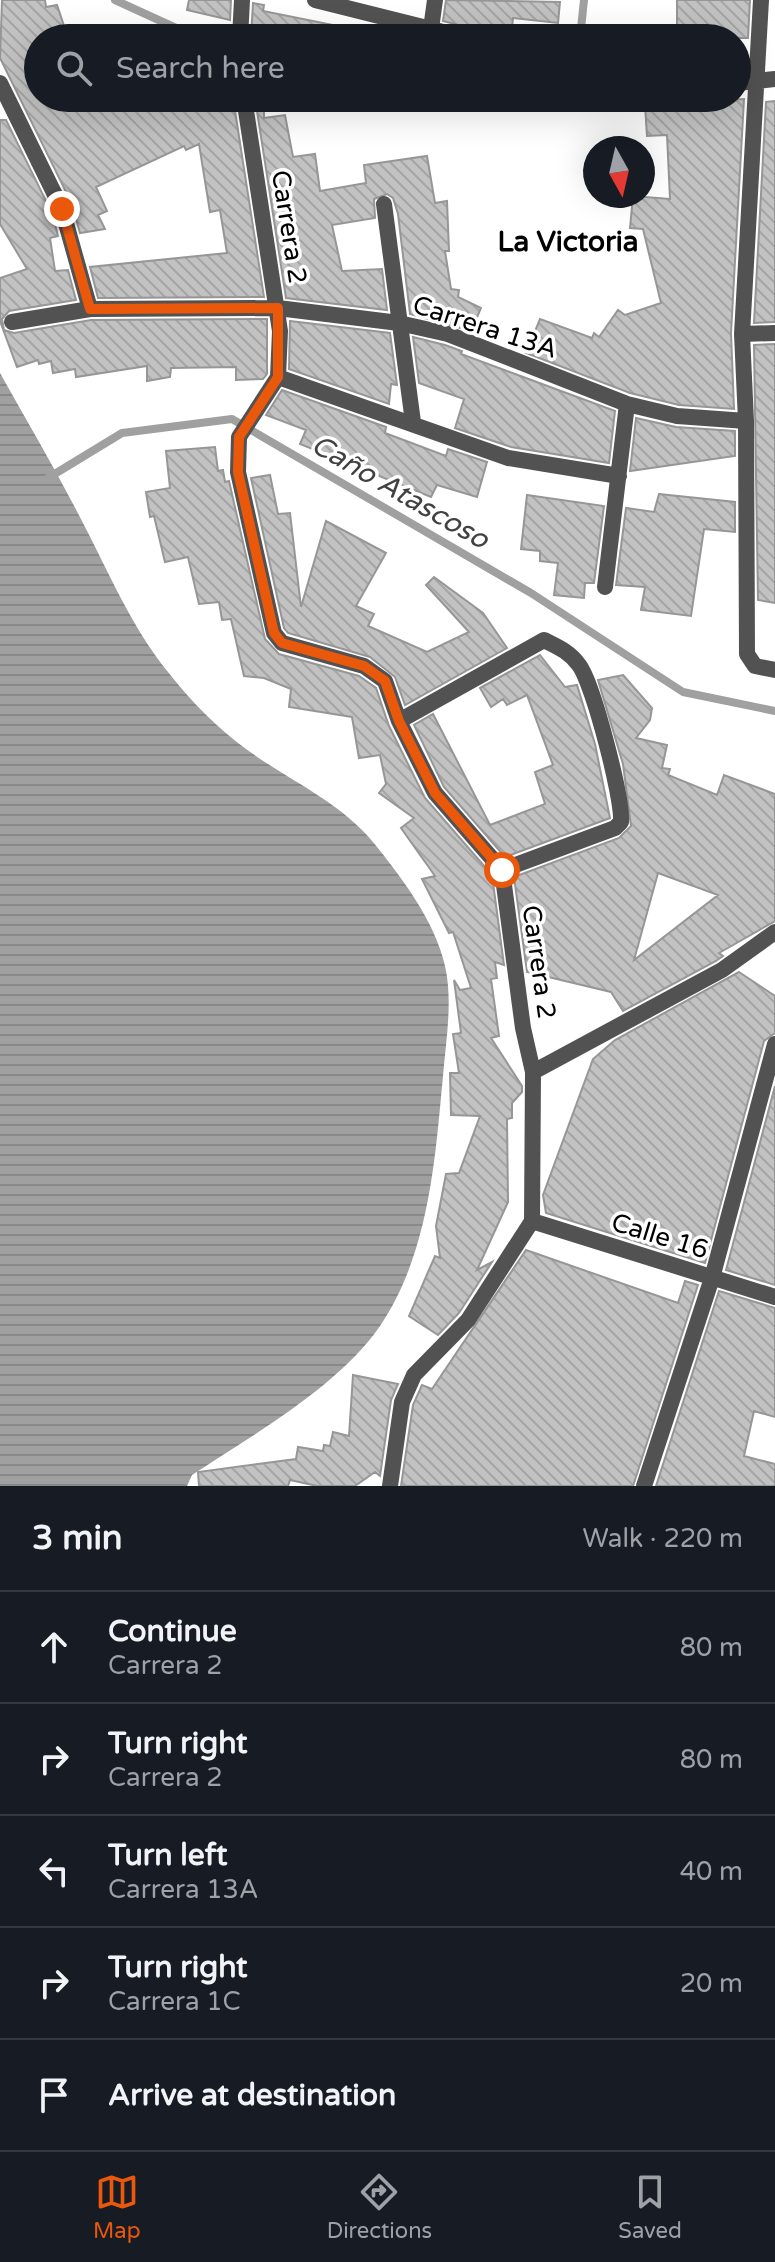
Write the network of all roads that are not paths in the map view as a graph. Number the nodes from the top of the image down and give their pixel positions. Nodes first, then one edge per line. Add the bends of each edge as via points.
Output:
1 (242, 0) edge
2 (315, 0) edge
3 (435, 0) edge
4 (761, 0) edge
5 (241, 24) edge
6 (411, 24) edge
7 (432, 24) edge
8 (767, 80) edge
9 (0, 83) edge
10 (246, 112) edge
11 (384, 204) dead end
12 (278, 308) junction
13 (90, 309) junction
14 (12, 322) dead end
15 (399, 323) junction
16 (775, 333) edge
17 (742, 334) junction
18 (278, 377) junction
19 (627, 404) junction
20 (746, 421) junction
21 (413, 422) junction
22 (619, 476) junction
23 (605, 587) dead end
24 (775, 670) edge
25 (399, 721) junction
26 (502, 870) junction
27 (775, 932) edge
28 (775, 1044) edge
29 (533, 1072) junction
30 (532, 1221) junction
31 (712, 1278) junction
32 (775, 1297) edge
33 (390, 1486) edge
34 (644, 1486) edge

1 - 5 street
2 - 6 street
3 - 7 street
4 - 8 street
8 - 17 street
9 - 13 street via 62,209
10 - 12 street, Carrera 2
11 - 15 street
12 - 13 street, Carrera 13A
12 - 15 street, Carrera 13A
12 - 18 street, Carrera 2
13 - 14 street, Carrera 13A
15 - 19 street, Carrera 13A via 448,334
15 - 21 street
16 - 17 street
17 - 20 street
18 - 21 street
18 - 25 street via 239,437 238,472 274,633 282,643 364,666 385,681
19 - 20 street, Carrera 13A via 677,416
19 - 22 street
20 - 24 street via 747,654 755,666
21 - 22 street via 508,458
22 - 23 street
25 - 26 street via 435,793
25 - 26 street via 544,640 565,650 581,667 607,748 621,822
26 - 29 street, Carrera 2
27 - 29 street via 722,970
28 - 31 street
29 - 30 street, Carrera 2
30 - 31 street, Calle 16
30 - 33 street via 468,1320 414,1375 402,1402
31 - 32 street, Calle 16
31 - 34 street

